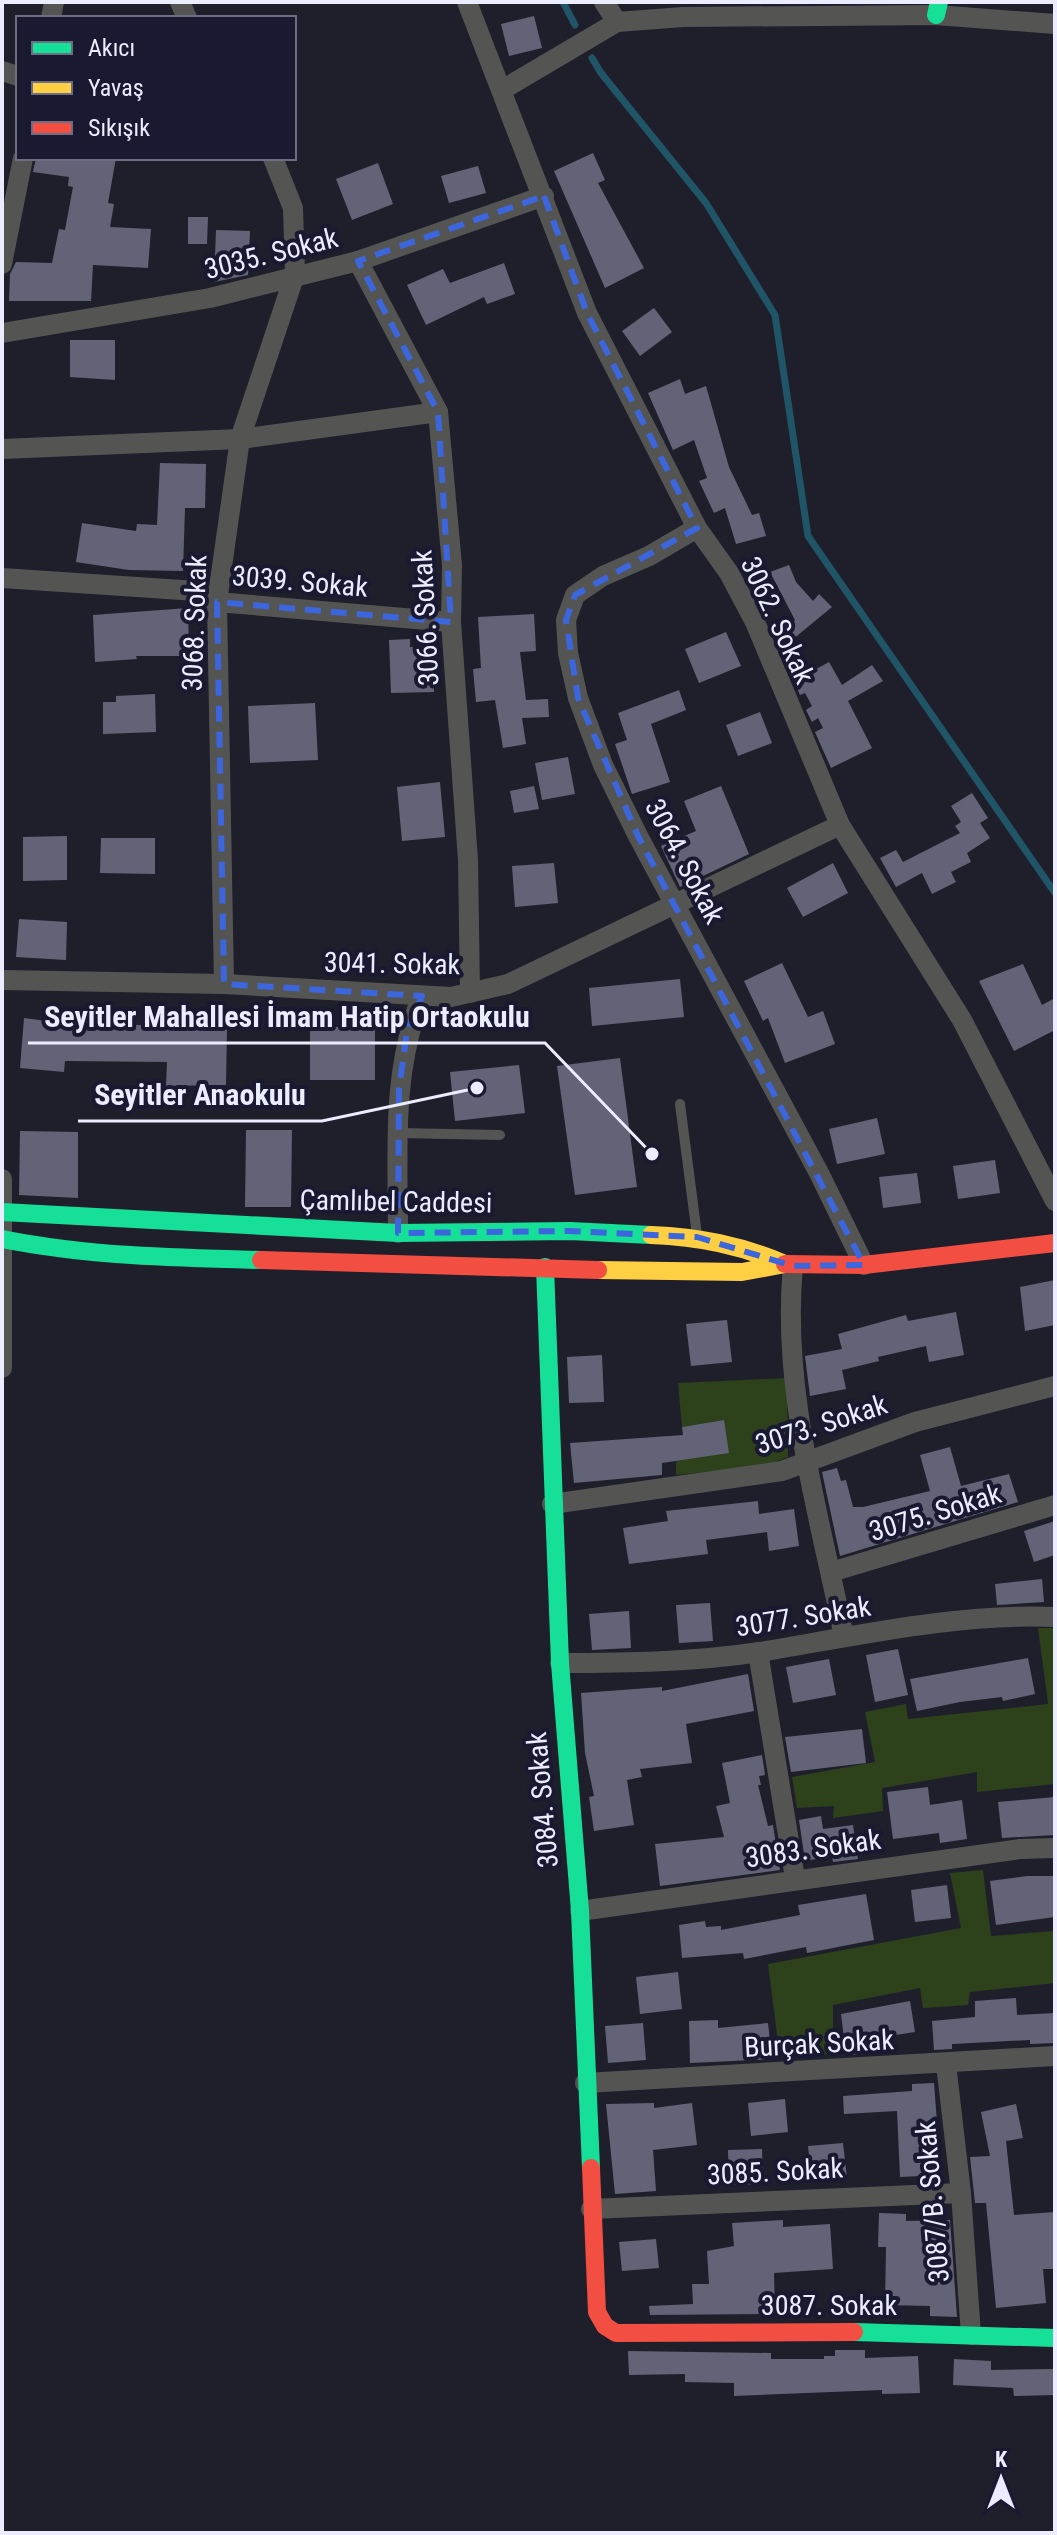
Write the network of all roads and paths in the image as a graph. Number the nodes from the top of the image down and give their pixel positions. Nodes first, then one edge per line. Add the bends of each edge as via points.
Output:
1 (467, 2) edge
2 (604, 2) edge
3 (937, 9) edge
4 (780, 10) edge
5 (617, 22) junction
6 (1055, 24) edge
7 (502, 90) junction
8 (23, 160) edge
9 (274, 160) edge
10 (544, 196) junction
11 (3, 251) edge
12 (358, 261) junction
13 (295, 274) junction
14 (2, 333) edge
15 (438, 412) junction
16 (240, 439) junction
17 (2, 449) edge
18 (697, 528) junction
19 (2, 578) edge
20 (217, 602) junction
21 (451, 622) junction
22 (840, 825) junction
23 (677, 906) junction
24 (2, 980) edge
25 (224, 984) junction
26 (470, 993) junction
27 (422, 996) junction
28 (680, 1104) dead end
29 (398, 1133) junction
30 (500, 1135) dead end
31 (2, 1179) edge
32 (1055, 1201) edge
33 (2, 1212) edge
34 (398, 1233) junction
35 (697, 1237) junction
36 (3, 1240) edge
37 (1055, 1243) edge
38 (789, 1265) junction
39 (864, 1265) junction
40 (545, 1267) junction
41 (2, 1368) edge
42 (1055, 1386) edge
43 (807, 1463) junction
44 (552, 1504) junction
45 (1055, 1505) edge
46 (831, 1572) junction
47 (1055, 1617) edge
48 (844, 1637) junction
49 (758, 1652) junction
50 (560, 1663) junction
51 (1055, 1848) edge
52 (795, 1878) junction
53 (580, 1911) junction
54 (1055, 2056) edge
55 (946, 2064) junction
56 (585, 2083) junction
57 (961, 2193) junction
58 (591, 2209) junction
59 (605, 2326) joint
60 (971, 2335) junction
61 (1055, 2338) edge

1 - 7 street, 3062. Sokak
2 - 5 street
3 - 4 street
3 - 6 street
4 - 5 street
5 - 7 street
7 - 10 street, 3062. Sokak
8 - 11 street
9 - 13 street via 293,208
10 - 12 street, 3035. Sokak
10 - 18 street, 3062. Sokak via 587,313
12 - 13 street, 3035. Sokak
12 - 15 street, 3066. Sokak
13 - 14 street, 3035. Sokak via 210,298
13 - 16 street, 3068. Sokak
15 - 16 street
15 - 21 street, 3066. Sokak via 452,565
16 - 17 street
16 - 20 street, 3068. Sokak
18 - 22 street, 3062. Sokak via 755,622
18 - 23 street, 3064. Sokak via 575,595 566,620 578,698 603,765
19 - 20 street, 3039. Sokak via 197,591
20 - 21 street, 3039. Sokak
20 - 25 street, 3068. Sokak
21 - 26 street, 3066. Sokak via 468,860
22 - 23 street, 3041. Sokak
22 - 32 street, 3062. Sokak via 962,1020
23 - 26 street, 3041. Sokak via 508,984
23 - 39 street, 3064. Sokak
24 - 25 street, 3041. Sokak
25 - 27 street, 3041. Sokak
26 - 27 street, 3041. Sokak
27 - 29 street via 407,1031
28 - 35 lane
29 - 30 lane
29 - 34 street
31 - 33 street
33 - 34 street, Çamlıbel Caddesi
33 - 36 street
34 - 35 street, Çamlıbel Caddesi via 570,1231
35 - 38 street, Çamlıbel Caddesi via 745,1247
36 - 40 street, Çamlıbel Caddesi via 176,1258
36 - 41 street
37 - 39 street, Çamlıbel Caddesi
38 - 39 street, Çamlıbel Caddesi
38 - 40 street, Çamlıbel Caddesi via 742,1272
38 - 43 street via 789,1319
40 - 44 street, 3084. Sokak
42 - 43 street, 3073. Sokak via 915,1422
43 - 44 street, 3073. Sokak
43 - 46 street
44 - 50 street, 3084. Sokak
45 - 46 street, 3075. Sokak
46 - 48 street
47 - 48 street, 3077. Sokak
48 - 49 street, 3077. Sokak
49 - 50 street, 3077. Sokak via 672,1663
49 - 52 street
50 - 53 street, 3084. Sokak
51 - 52 street, 3083. Sokak
52 - 53 street, 3083. Sokak
53 - 56 street, 3084. Sokak
54 - 55 street, Burçak Sokak
55 - 56 street, Burçak Sokak
55 - 57 street, 3087/B. Sokak
56 - 58 street, 3084. Sokak
57 - 58 street, 3085. Sokak
57 - 60 street, 3087/B. Sokak
58 - 59 street, 3084. Sokak via 597,2312
59 - 60 street, 3087. Sokak via 616,2333
60 - 61 street, 3087. Sokak

